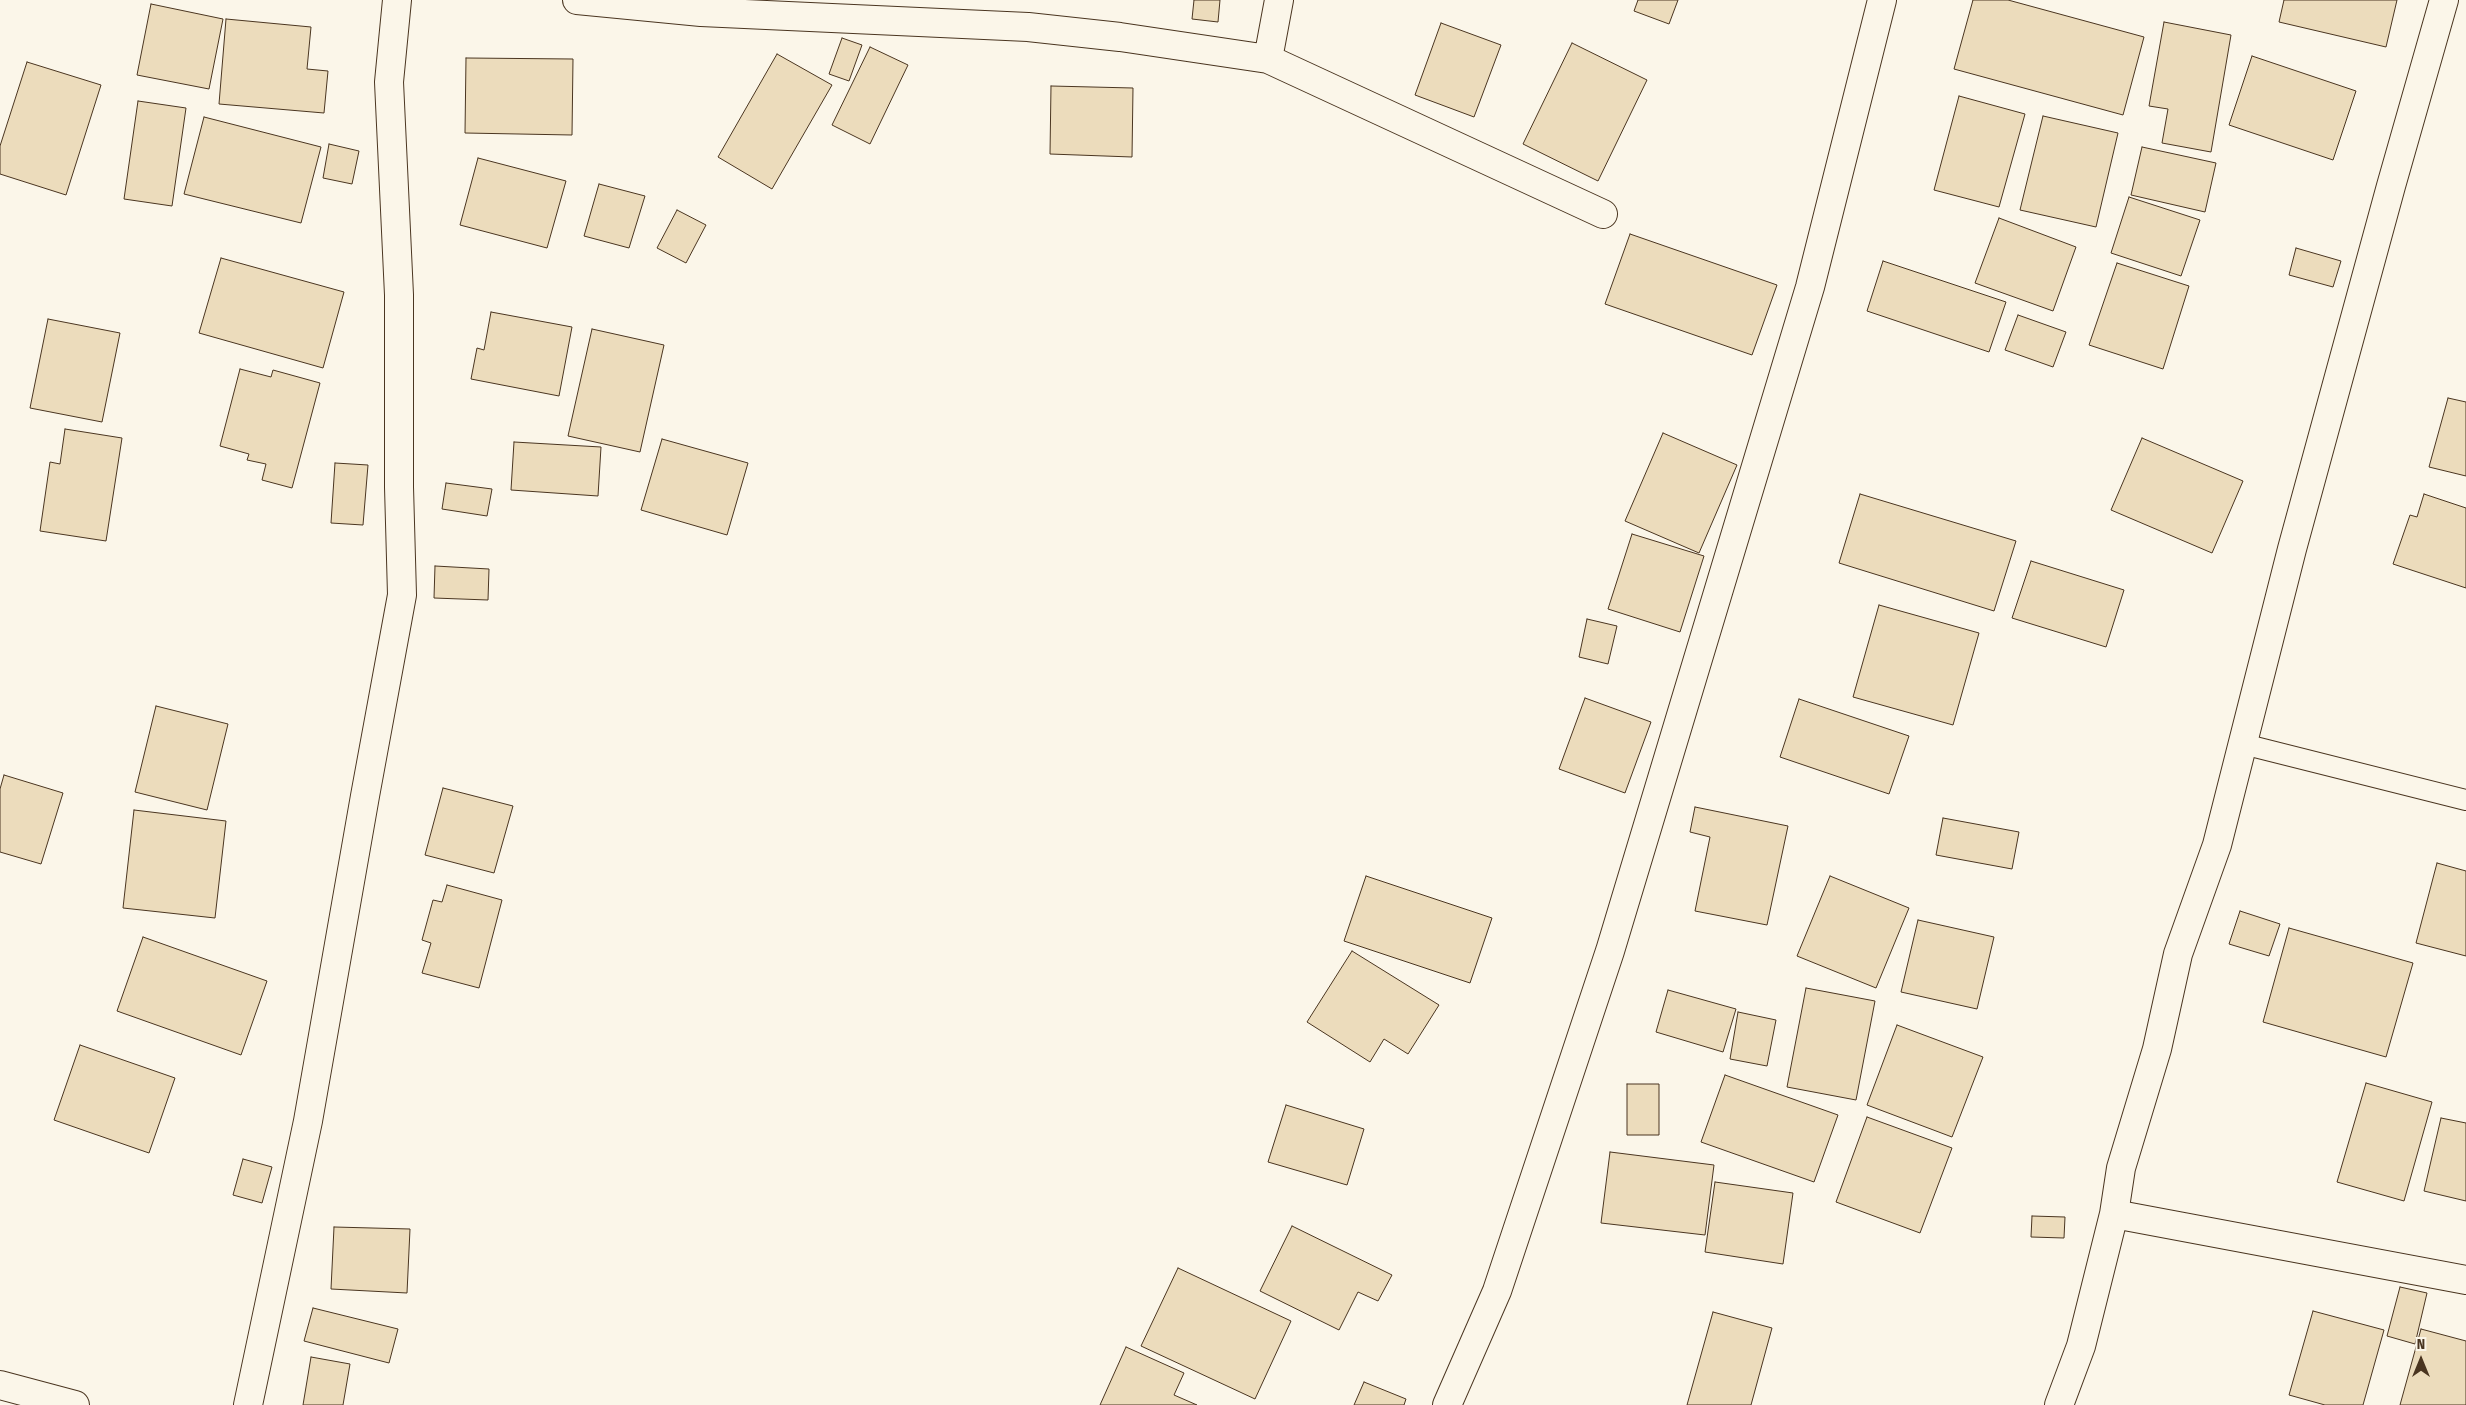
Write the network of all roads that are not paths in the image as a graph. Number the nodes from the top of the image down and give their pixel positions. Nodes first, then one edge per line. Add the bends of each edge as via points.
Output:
1 (397, 0) edge
2 (577, 0) edge
3 (1279, 0) edge
4 (1882, 0) edge
5 (2444, 0) edge
6 (1268, 59) junction
7 (1603, 214) dead end
8 (2243, 744) junction
9 (2466, 800) edge
10 (2114, 1214) junction
11 (2466, 1280) edge
12 (0, 1385) edge
13 (75, 1405) edge
14 (248, 1405) edge
15 (1447, 1405) edge
16 (2059, 1405) edge

1 - 14 street via 389,82 400,295 402,595 308,1121
2 - 6 street via 701,12 1028,27
3 - 6 street
4 - 15 street via 1810,287 1610,951 1497,1291
5 - 8 street via 2292,549
6 - 7 street
8 - 9 lane
8 - 10 street via 2217,844 2178,954 2157,1049 2120,1168
10 - 11 street
10 - 16 street via 2081,1346
12 - 13 street

